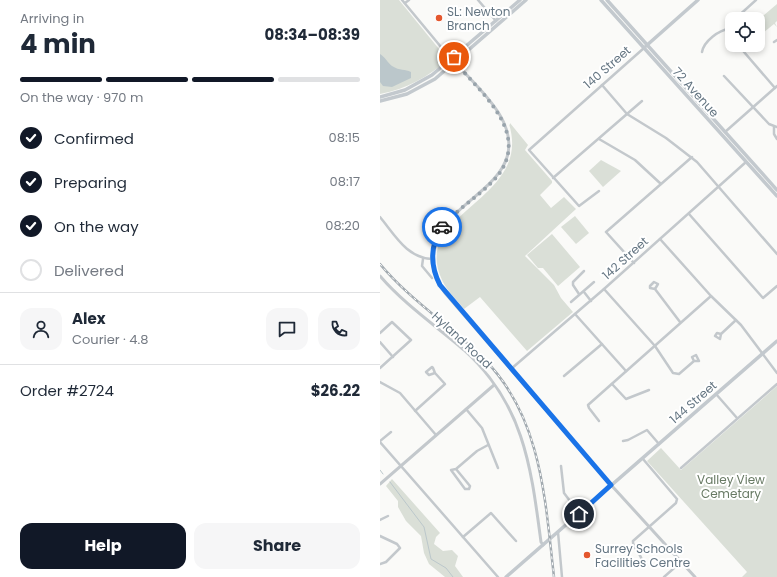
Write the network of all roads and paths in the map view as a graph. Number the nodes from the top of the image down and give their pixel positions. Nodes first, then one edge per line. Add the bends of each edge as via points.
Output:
1 (402, 0) edge
2 (409, 0) edge
3 (478, 0) edge
4 (520, 0) edge
5 (526, 0) edge
6 (601, 0) edge
7 (607, 0) edge
8 (698, 0) edge
9 (756, 0) edge
10 (405, 3) junction
11 (743, 12) edge
12 (496, 20) junction
13 (725, 30) edge
14 (648, 45) junction
15 (644, 48) junction
16 (702, 52) dead end
17 (744, 52) edge
18 (453, 61) junction
19 (724, 76) dead end
20 (602, 85) junction
21 (776, 87) edge
22 (380, 96) edge
23 (642, 100) dead end
24 (380, 101) edge
25 (753, 107) junction
26 (627, 114) junction
27 (775, 127) edge
28 (723, 133) junction
29 (598, 139) junction
30 (777, 139) edge
31 (692, 157) junction
32 (748, 161) junction
33 (553, 178) junction
34 (661, 184) junction
35 (718, 187) junction
36 (777, 190) edge
37 (599, 191) dead end
38 (777, 196) edge
39 (689, 214) junction
40 (380, 217) edge
41 (660, 239) junction
42 (777, 254) edge
43 (423, 259) junction
44 (432, 259) junction
45 (634, 263) junction
46 (584, 271) dead end
47 (381, 278) edge
48 (432, 278) dead end
49 (594, 282) dead end
50 (777, 286) edge
51 (604, 289) junction
52 (655, 289) dead end
53 (584, 292) junction
54 (579, 294) junction
55 (711, 296) junction
56 (591, 301) junction
57 (571, 302) dead end
58 (576, 314) junction
59 (736, 320) junction
60 (680, 322) junction
61 (380, 333) edge
62 (721, 334) dead end
63 (777, 341) edge
64 (380, 342) edge
65 (602, 344) junction
66 (655, 346) junction
67 (762, 355) junction
68 (393, 357) junction
69 (694, 361) dead end
70 (380, 368) edge
71 (511, 369) junction
72 (626, 371) junction
73 (435, 373) dead end
74 (777, 373) edge
75 (564, 376) dead end
76 (380, 382) edge
77 (612, 384) junction
78 (777, 384) edge
79 (494, 385) junction
80 (649, 390) dead end
81 (716, 394) junction
82 (466, 409) junction
83 (415, 410) junction
84 (737, 418) junction
85 (599, 421) dead end
86 (391, 432) dead end
87 (437, 436) junction
88 (623, 441) dead end
89 (380, 442) edge
90 (659, 444) junction
91 (488, 445) junction
92 (643, 459) junction
93 (401, 466) junction
94 (561, 466) dead end
95 (498, 468) dead end
96 (681, 468) dead end
97 (456, 469) junction
98 (380, 484) edge
99 (612, 486) junction
100 (579, 514) junction
101 (388, 516) dead end
102 (380, 520) edge
103 (649, 526) junction
104 (558, 532) junction
105 (380, 536) edge
106 (463, 537) junction
107 (552, 537) junction
108 (557, 540) junction
109 (516, 541) dead end
110 (543, 545) junction
111 (642, 561) dead end
112 (682, 562) junction
113 (380, 564) edge
114 (498, 577) edge
115 (506, 577) edge
116 (562, 577) edge
117 (664, 577) edge
118 (695, 577) edge

1 - 10 street
2 - 10 street
3 - 12 street
4 - 12 main road
5 - 18 main road
6 - 15 main road, 72 Avenue
7 - 14 main road, 72 Avenue
8 - 14 main road, 140 Street
9 - 11 street
10 - 18 street
12 - 18 main road
13 - 16 street via 719,32 704,46
14 - 15 main road, 140 Street
14 - 28 main road, 72 Avenue
15 - 20 street, 140 Street
15 - 28 main road, 72 Avenue
17 - 21 street
18 - 22 main road via 416,85 397,93
18 - 24 main road via 422,87
18 - 44 street via 505,123 508,145 506,160 501,170 443,227 435,242
19 - 25 street
20 - 26 street
20 - 33 street, 140 Street via 529,150
21 - 25 street
23 - 26 street
25 - 27 street
25 - 28 street
26 - 29 street
26 - 31 street
27 - 30 street via 773,133
28 - 32 main road, 72 Avenue
29 - 33 street
29 - 34 street via 635,160
31 - 34 street
31 - 35 street
32 - 35 street, 142 Street
32 - 36 main road, 72 Avenue
32 - 38 main road, 72 Avenue
33 - 37 street via 580,206
34 - 45 street via 606,232
35 - 39 street, 142 Street
35 - 42 street
39 - 41 street, 142 Street
39 - 50 street via 763,298
40 - 43 street via 410,252
41 - 45 street, 142 Street
41 - 55 street
43 - 44 street
43 - 48 street via 422,266
44 - 71 street via 436,278 442,288
45 - 51 street, 142 Street
46 - 54 street via 573,282
47 - 79 street, Hyland Road via 471,357
49 - 53 street
51 - 56 street, 142 Street
51 - 66 street
52 - 60 street
53 - 54 street
53 - 56 street
54 - 57 street
55 - 59 street
55 - 60 street
56 - 58 street, 142 Street
58 - 65 street
58 - 71 street, 142 Street
59 - 62 street
59 - 67 street
60 - 66 street
61 - 68 street via 392,322 412,340
63 - 67 main road, 144 Street
64 - 68 street
65 - 72 street
65 - 75 street
66 - 69 street via 666,366 676,375
66 - 72 street
67 - 74 street
67 - 81 main road, 144 Street
68 - 70 street
71 - 99 street
72 - 77 street
73 - 83 street via 445,384
76 - 83 street via 400,393
77 - 80 street via 626,399
77 - 85 street via 588,406
78 - 84 street
79 - 82 street
79 - 110 street, Hyland Road via 515,419 527,452
81 - 84 street
81 - 90 main road, 144 Street
82 - 87 street
82 - 91 street via 480,425
83 - 87 street
84 - 96 street
86 - 89 street
87 - 93 street
88 - 90 street via 647,430
89 - 93 street
90 - 92 main road, 144 Street
91 - 95 street
91 - 97 street via 477,450
92 - 99 main road, 144 Street
92 - 103 street via 677,500
93 - 98 street
93 - 106 street
94 - 100 street via 564,493
97 - 97 street via 451,469 451,473 465,489 469,489 470,486
99 - 100 main road, 144 Street
99 - 103 street
100 - 104 main road, 144 Street
101 - 102 street
103 - 111 street via 632,542 641,554
103 - 112 street
104 - 107 main road, 144 Street
104 - 108 street
105 - 113 street via 400,548 386,562
106 - 109 street via 491,513
106 - 114 street
107 - 108 street
107 - 110 main road, 144 Street
108 - 116 street
110 - 115 main road, 144 Street
112 - 117 street
112 - 118 street

